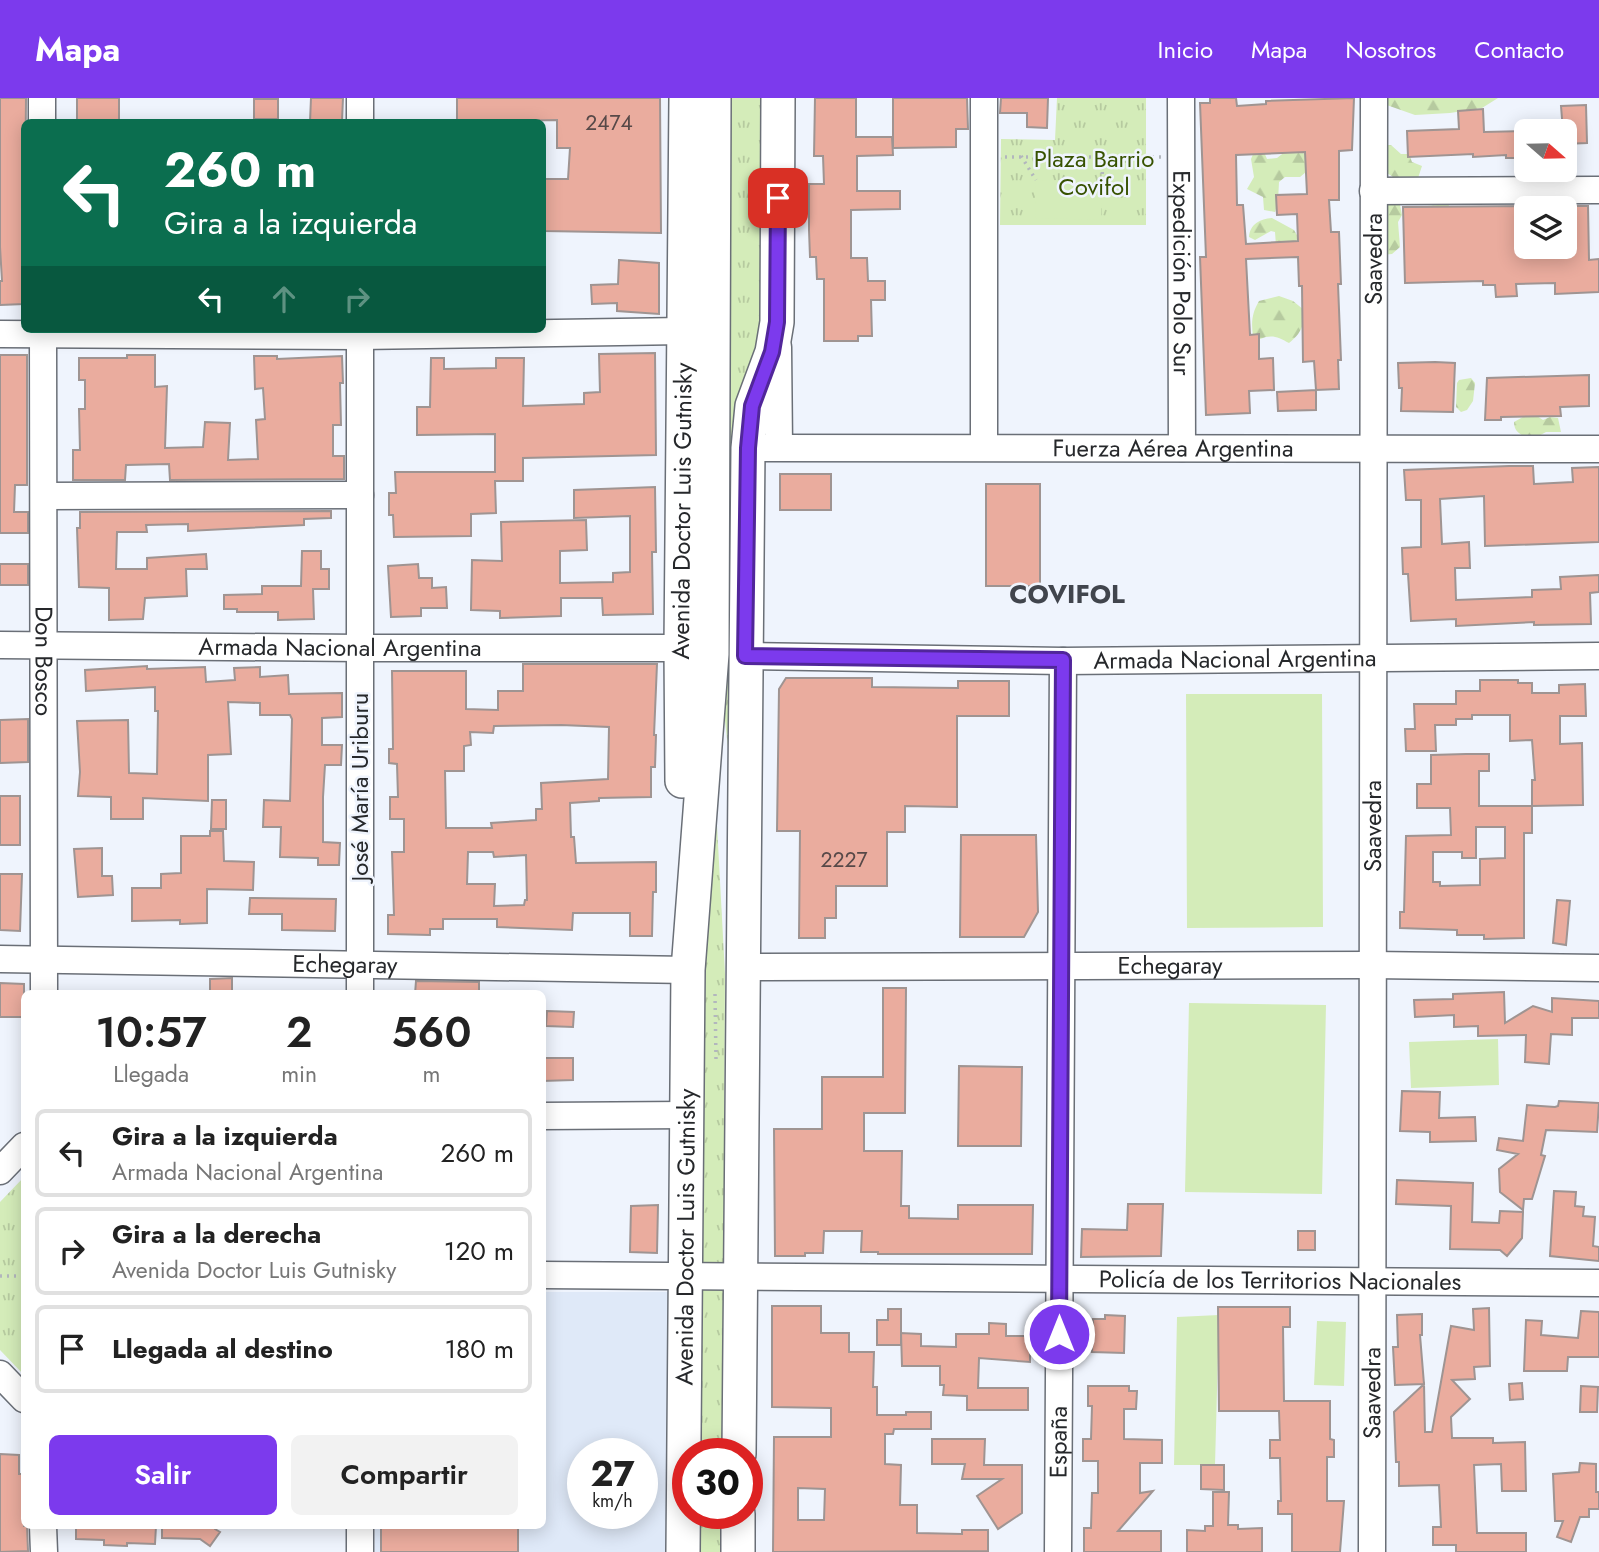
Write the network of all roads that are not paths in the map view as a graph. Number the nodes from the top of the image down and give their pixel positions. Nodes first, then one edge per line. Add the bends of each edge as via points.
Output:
1 (42, 98) edge
2 (360, 98) edge
3 (686, 98) edge
4 (714, 98) edge
5 (778, 98) edge
6 (984, 98) edge
7 (1181, 98) edge
8 (1374, 98) edge
9 (43, 119) edge
10 (360, 119) edge
11 (1599, 190) edge
12 (1373, 191) junction
13 (546, 331) edge
14 (682, 331) junction
15 (21, 333) edge
16 (43, 333) edge
17 (360, 333) edge
18 (0, 334) edge
19 (764, 447) junction
20 (984, 447) junction
21 (1182, 448) junction
22 (1373, 449) junction
23 (1599, 449) edge
24 (360, 495) junction
25 (45, 496) junction
26 (0, 645) edge
27 (44, 645) junction
28 (360, 648) junction
29 (696, 651) junction
30 (745, 656) junction
31 (1599, 656) edge
32 (1373, 658) junction
33 (1063, 660) junction
34 (742, 924) junction
35 (0, 959) edge
36 (45, 959) junction
37 (360, 965) junction
38 (1373, 965) junction
39 (1062, 966) junction
40 (743, 967) junction
41 (1599, 968) edge
42 (688, 970) junction
43 (44, 990) edge
44 (360, 990) edge
45 (687, 1115) junction
46 (546, 1116) edge
47 (21, 1149) edge
48 (0, 1171) edge
49 (546, 1275) edge
50 (686, 1276) junction
51 (740, 1276) junction
52 (1060, 1279) junction
53 (1372, 1282) junction
54 (1599, 1283) edge
55 (0, 1374) edge
56 (21, 1396) edge
57 (739, 1438) edge
58 (43, 1529) edge
59 (360, 1529) edge
60 (738, 1529) edge
61 (44, 1552) edge
62 (360, 1552) edge
63 (683, 1552) edge
64 (738, 1552) edge
65 (1058, 1552) edge
66 (1372, 1552) edge

1 - 9 street
2 - 10 street
3 - 14 main road, Avenida Doctor Luis Gutnisky
4 - 29 main road, Avenida Doctor Luis Gutnisky
5 - 19 main road, Avenida Doctor Luis Gutnisky via 777,322 772,352 752,406
6 - 20 street
7 - 21 street, Expedición Polo Sur
8 - 12 street, Saavedra
11 - 12 street
12 - 22 street, Saavedra
13 - 14 street
14 - 29 main road, Avenida Doctor Luis Gutnisky
15 - 18 street
16 - 25 street, Don Bosco
17 - 24 street, José María Uriburu
19 - 20 street, Fuerza Aérea Argentina
19 - 30 main road, Avenida Doctor Luis Gutnisky
20 - 21 street, Fuerza Aérea Argentina
21 - 22 street, Fuerza Aérea Argentina
22 - 23 street, Fuerza Aérea Argentina
22 - 32 street, Saavedra
24 - 25 street
24 - 28 street, José María Uriburu
25 - 27 street, Don Bosco
26 - 27 street, Armada Nacional Argentina
27 - 28 street, Armada Nacional Argentina
27 - 36 street, Don Bosco
28 - 29 street, Armada Nacional Argentina
28 - 37 street, José María Uriburu
29 - 34 main road, Avenida Doctor Luis Gutnisky
29 - 42 main road, Avenida Doctor Luis Gutnisky
30 - 33 street, Armada Nacional Argentina
30 - 34 main road, Avenida Doctor Luis Gutnisky
31 - 32 street, Armada Nacional Argentina
32 - 33 street, Armada Nacional Argentina
32 - 38 street, Saavedra
33 - 39 street, España
34 - 40 main road, Avenida Doctor Luis Gutnisky
35 - 36 street, Echegaray
36 - 37 street, Echegaray
36 - 43 street, Don Bosco
37 - 42 street, Echegaray
37 - 44 street, José María Uriburu
38 - 39 street, Echegaray
38 - 41 street, Echegaray
38 - 53 street, Saavedra
39 - 40 street, Echegaray
39 - 52 street, España
40 - 51 main road, Avenida Doctor Luis Gutnisky
42 - 45 main road, Avenida Doctor Luis Gutnisky
45 - 46 street
45 - 50 main road, Avenida Doctor Luis Gutnisky
47 - 48 street
49 - 50 street, Policía de los Territorios Nacionales
50 - 51 street, Policía de los Territorios Nacionales
50 - 63 main road, Avenida Doctor Luis Gutnisky
51 - 52 street, Policía de los Territorios Nacionales
51 - 57 main road, Avenida Doctor Luis Gutnisky
52 - 53 street, Policía de los Territorios Nacionales
52 - 65 street, España
53 - 54 street, Policía de los Territorios Nacionales
53 - 66 street, Saavedra
55 - 56 street
58 - 61 street
59 - 62 street
60 - 64 main road

